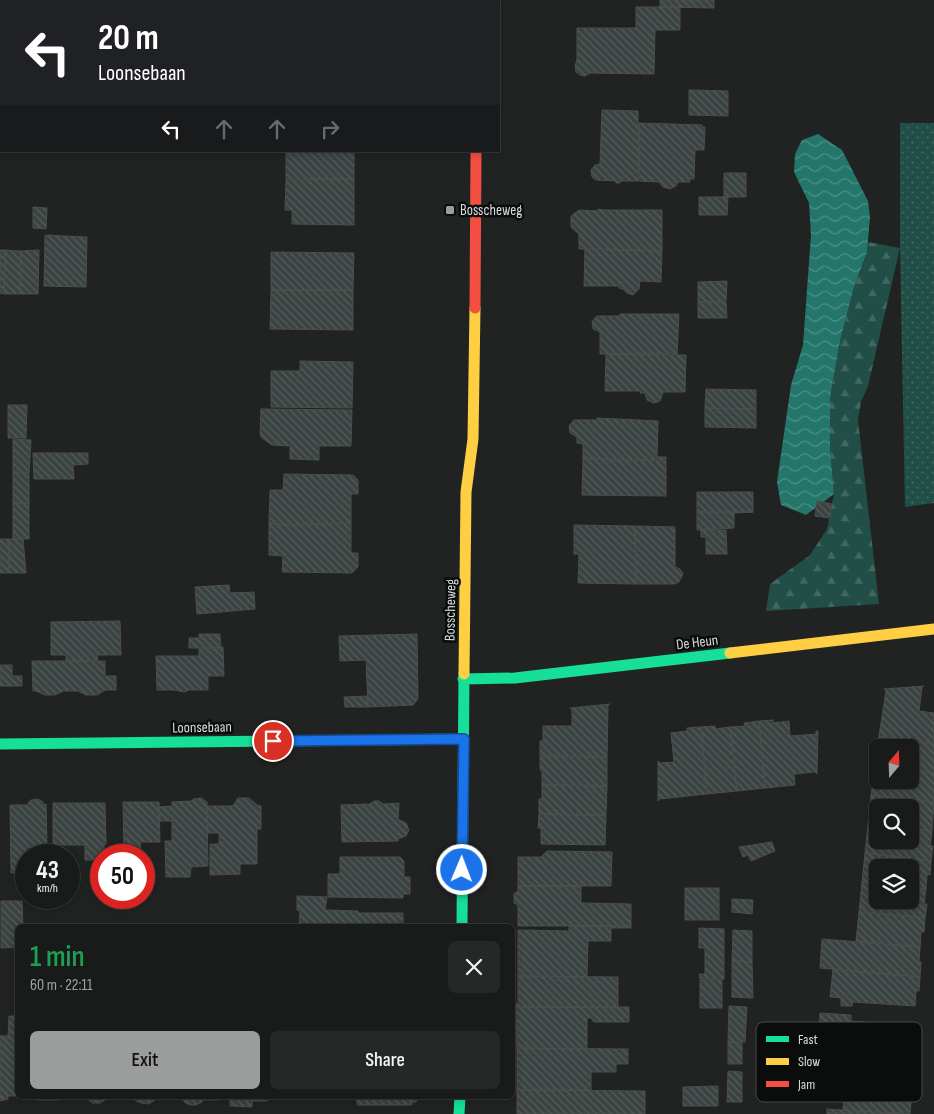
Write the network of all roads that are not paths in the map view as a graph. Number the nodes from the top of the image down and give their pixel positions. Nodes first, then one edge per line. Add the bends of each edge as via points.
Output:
1 (476, 152) edge
2 (934, 629) edge
3 (463, 679) junction
4 (464, 739) junction
5 (0, 744) edge
6 (462, 924) edge
7 (460, 1099) edge
8 (459, 1114) edge

1 - 3 street, Bosscheweg via 475,382 473,438 466,492
2 - 3 street, De Heun via 515,678
3 - 4 street, Bosscheweg
4 - 5 street, Loonsebaan
4 - 6 street, Bosscheweg
7 - 8 street

